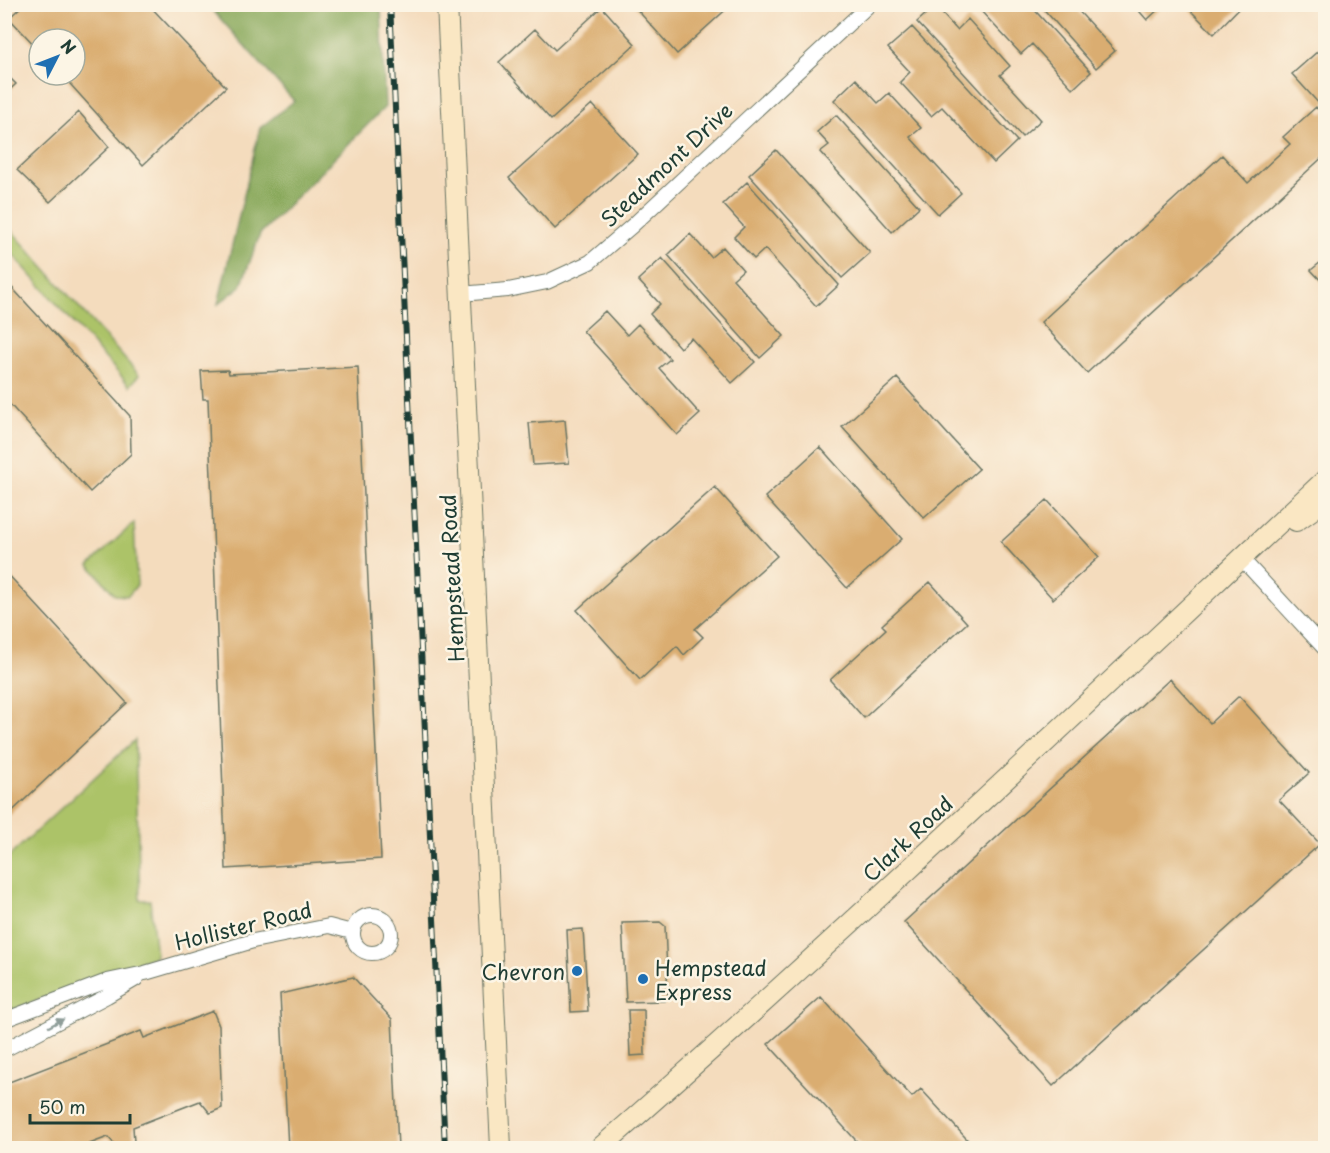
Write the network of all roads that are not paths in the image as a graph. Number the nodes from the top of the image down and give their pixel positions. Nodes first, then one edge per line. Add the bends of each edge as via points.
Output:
1 (447, 4) edge
2 (870, 4) edge
3 (460, 294) junction
4 (1326, 479) edge
5 (1326, 500) edge
6 (1241, 558) junction
7 (1326, 650) edge
8 (352, 932) dead end
9 (145, 973) junction
10 (4, 1020) edge
11 (4, 1050) edge
12 (501, 1149) edge
13 (600, 1149) edge

1 - 3 main road, Hempstead Road
2 - 3 street, Steadmont Drive via 590,262 547,282
3 - 12 main road, Hempstead Road
4 - 6 main road, Clark Road
5 - 6 main road, Clark Road
6 - 7 street
6 - 13 main road, Clark Road via 1007,779
8 - 9 street, Hollister Road via 329,926 253,941
9 - 10 street, Hollister Road via 107,981
11 -> 9 street, Hollister Road

